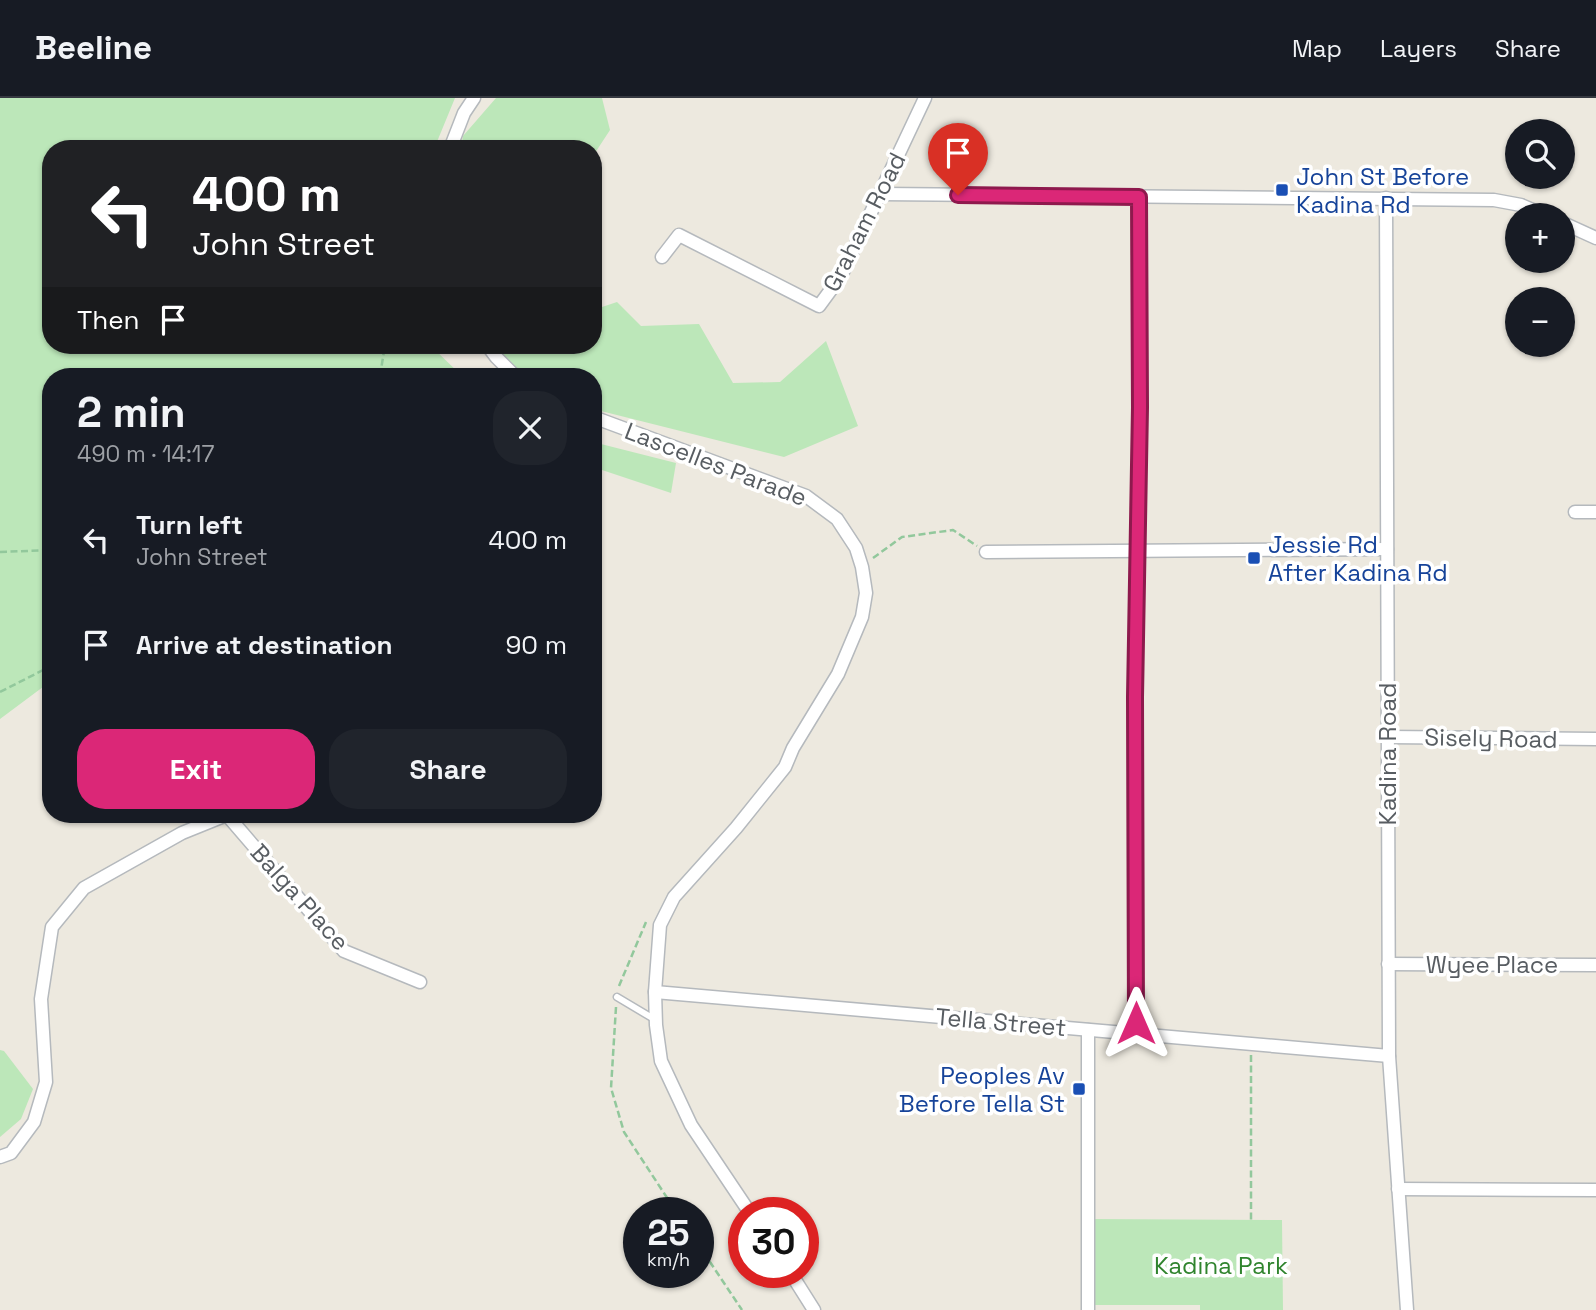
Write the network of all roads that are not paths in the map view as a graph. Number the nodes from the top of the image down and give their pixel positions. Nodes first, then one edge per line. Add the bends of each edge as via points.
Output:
1 (474, 98) edge
2 (925, 98) edge
3 (454, 140) edge
4 (881, 194) junction
5 (1139, 197) junction
6 (1387, 198) junction
7 (1510, 203) edge
8 (1575, 228) edge
9 (1596, 238) edge
10 (662, 257) dead end
11 (493, 354) edge
12 (507, 368) edge
13 (602, 421) edge
14 (1575, 512) dead end
15 (1596, 512) edge
16 (1387, 549) junction
17 (1137, 551) junction
18 (986, 552) road end
19 (1387, 737) junction
20 (1596, 740) edge
21 (206, 823) edge
22 (236, 823) edge
23 (1388, 964) junction
24 (1596, 965) edge
25 (420, 982) dead end
26 (655, 992) junction
27 (617, 998) road end
28 (656, 1020) junction
29 (1088, 1030) junction
30 (1136, 1034) junction
31 (1389, 1056) junction
32 (0, 1157) edge
33 (1398, 1189) junction
34 (1596, 1190) edge
35 (739, 1197) edge
36 (800, 1288) edge
37 (814, 1310) edge
38 (1088, 1310) edge
39 (1407, 1310) edge

1 - 3 street
2 - 4 street, Graham Road
4 - 5 street
4 - 10 street, Graham Road via 841,276 819,306 679,235
5 - 6 street
5 - 17 street
6 - 7 street
6 - 16 street, Kadina Road
8 - 9 street
11 - 12 street
13 - 26 street, Lascelles Parade via 806,496 848,533 862,567 866,593 862,617 838,674 785,767 674,897 660,925
14 - 15 street
16 - 17 street
16 - 19 street, Kadina Road
17 - 18 street
17 - 30 street
19 - 20 street, Sisely Road
19 - 23 street, Kadina Road
21 - 32 street via 84,888 52,927 41,999 46,1082 34,1122 11,1153
22 - 25 street, Balga Place via 344,951
23 - 24 street, Wyee Place
23 - 31 street, Kadina Road
26 - 28 street, Lascelles Parade
26 - 29 street, Tella Street
27 - 28 lane
28 - 35 street, Lascelles Parade via 661,1061 691,1125
29 - 30 street, Tella Street
29 - 38 street
30 - 31 street, Tella Street
31 - 33 street, Kadina Road
33 - 34 street
33 - 39 street, Kadina Road
36 - 37 street

